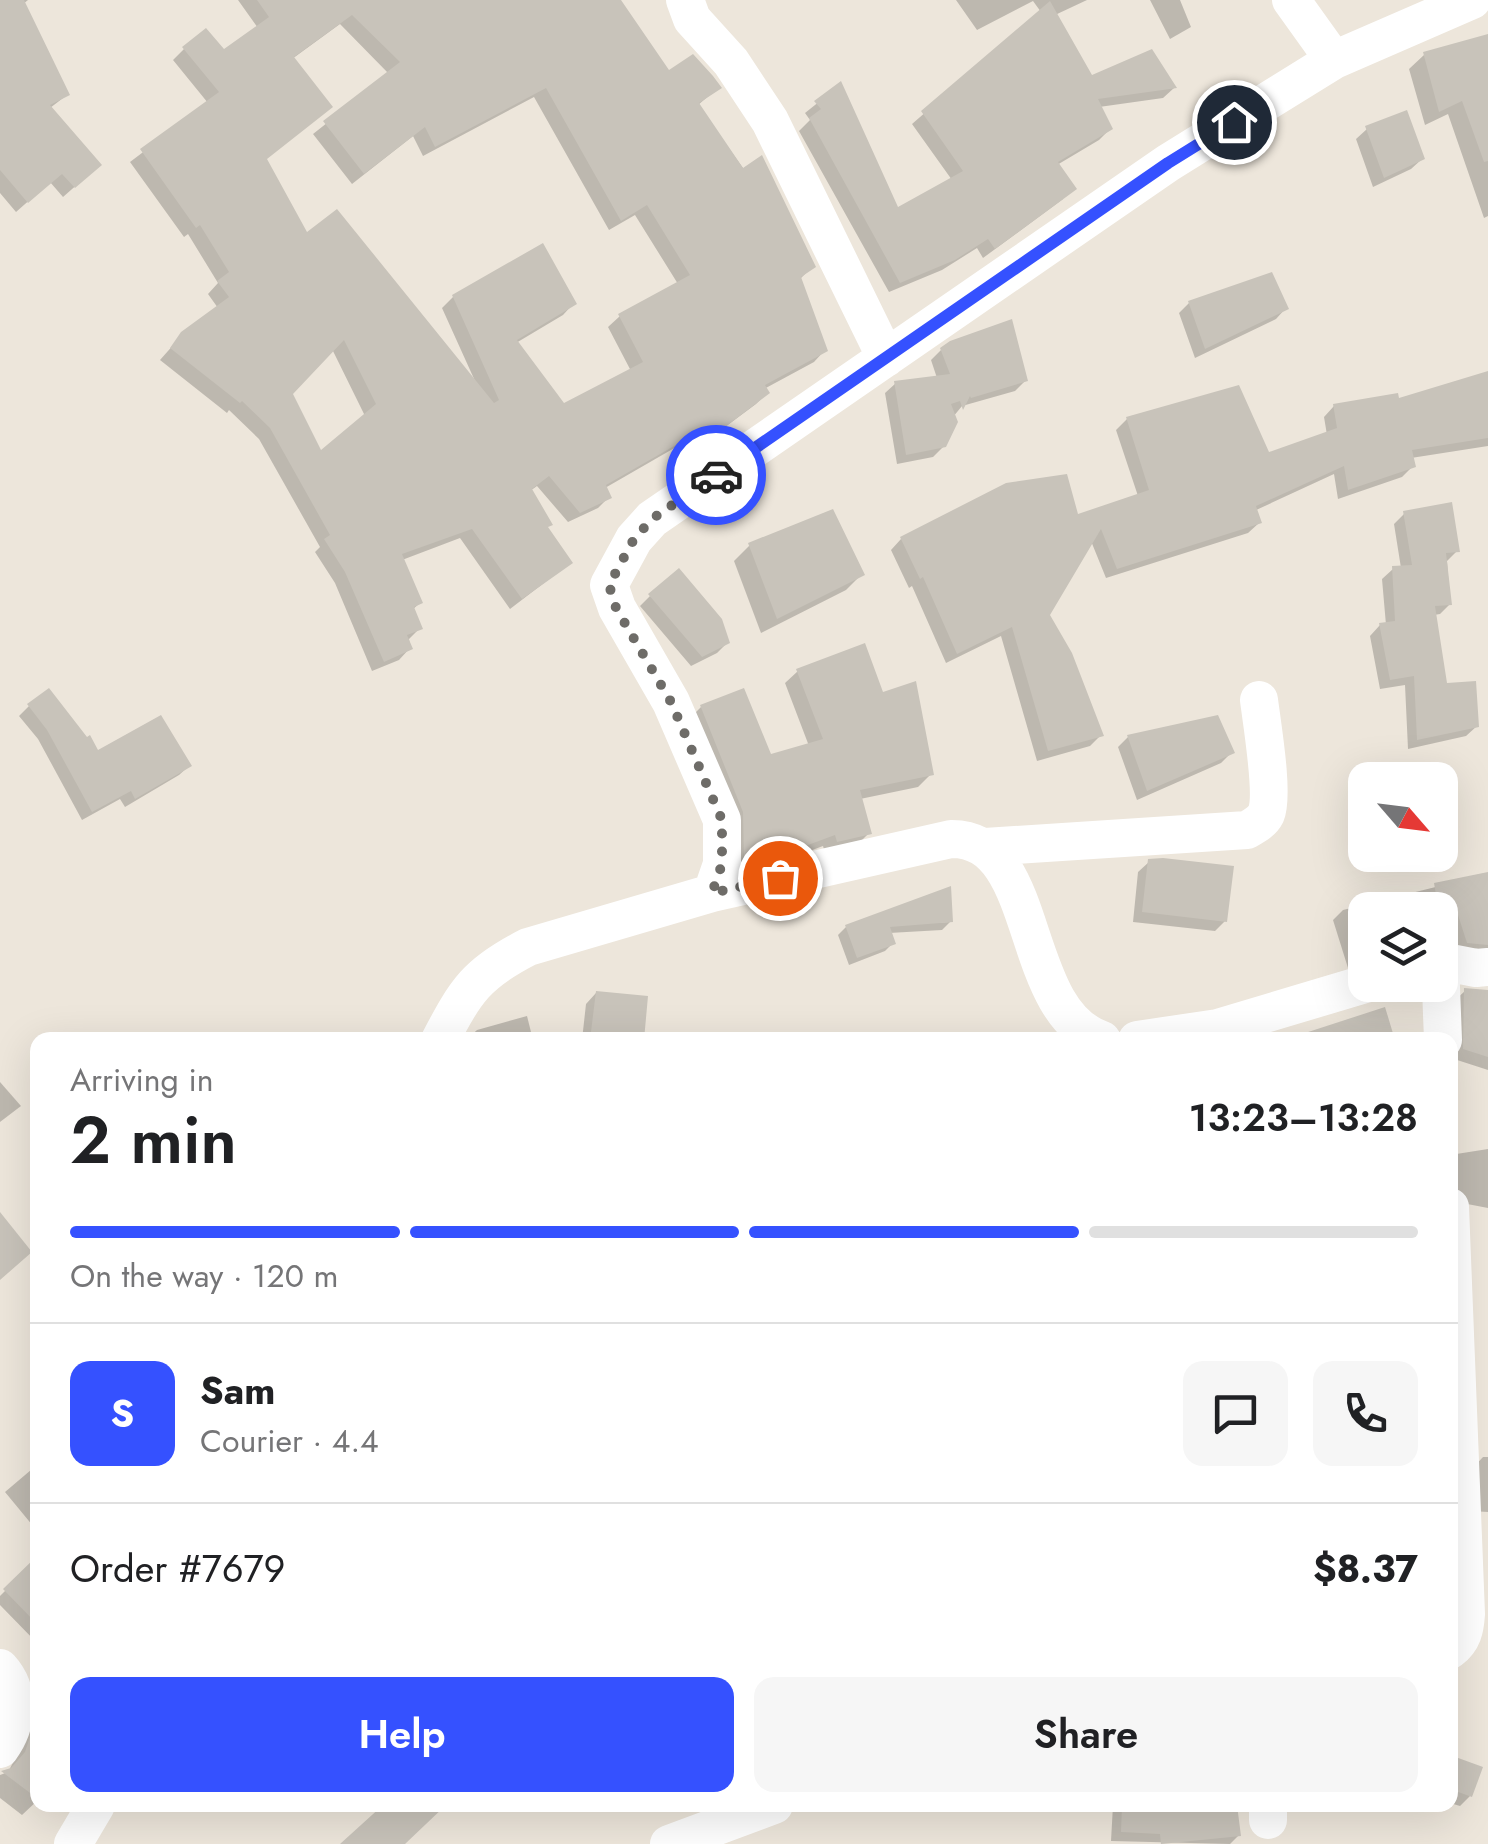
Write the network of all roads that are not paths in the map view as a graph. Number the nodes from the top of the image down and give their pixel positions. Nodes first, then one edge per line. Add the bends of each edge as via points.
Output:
1 (685, 0) edge
2 (1291, 0) edge
3 (1472, 0) edge
4 (1334, 60) junction
5 (886, 358) junction
6 (1259, 700) dead end
7 (986, 847) junction
8 (712, 893) junction
9 (1458, 964) edge
10 (1488, 967) edge
11 (1348, 989) edge
12 (1442, 1002) edge
13 (445, 1032) edge
14 (1084, 1032) edge
15 (1191, 1032) edge
16 (1443, 1032) edge
17 (1458, 1410) edge
18 (1458, 1639) edge
19 (0, 1668) edge
20 (0, 1750) edge
21 (92, 1812) edge
22 (755, 1812) edge
23 (73, 1844) edge
24 (669, 1844) edge

1 - 5 street via 692,19 731,62 770,122
2 - 4 street
3 - 4 street
4 - 5 street via 1168,163
5 - 8 street via 652,519 609,585 671,702 722,820 722,864
6 - 7 street via 1268,798 1266,814 1248,830
7 - 8 street via 951,839
7 - 14 street via 1008,877 1053,995
8 - 13 street via 502,960 474,981
9 - 10 street
11 - 15 street
12 - 16 street
17 - 18 street via 1466,1614
19 - 20 street via 15,1706
21 - 23 street
22 - 24 street

